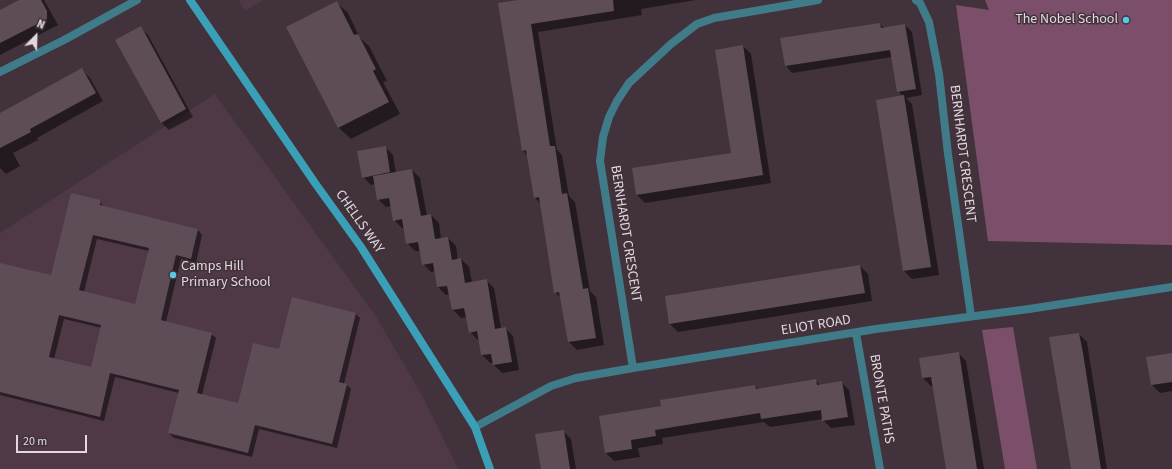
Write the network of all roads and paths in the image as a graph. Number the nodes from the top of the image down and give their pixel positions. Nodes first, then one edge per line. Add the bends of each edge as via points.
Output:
1 (137, 0) edge
2 (190, 0) edge
3 (818, 0) edge
4 (916, 0) edge
5 (0, 72) edge
6 (1172, 287) edge
7 (972, 316) junction
8 (856, 333) junction
9 (634, 368) junction
10 (475, 427) junction
11 (490, 469) edge
12 (880, 469) edge

1 - 5 street
2 - 10 street, CHELLS WAY via 361,247
3 - 9 street, BERNHARDT CRESCENT via 714,18 697,24 629,83 609,117 600,161
4 - 7 street, BERNHARDT CRESCENT via 929,22 939,74
6 - 7 street, ELIOT ROAD
7 - 8 street, ELIOT ROAD
8 - 9 street, ELIOT ROAD
8 - 12 street, BRONTE PATHS
9 - 10 street, ELIOT ROAD via 576,378 551,386
10 - 11 street, CHELLS WAY

